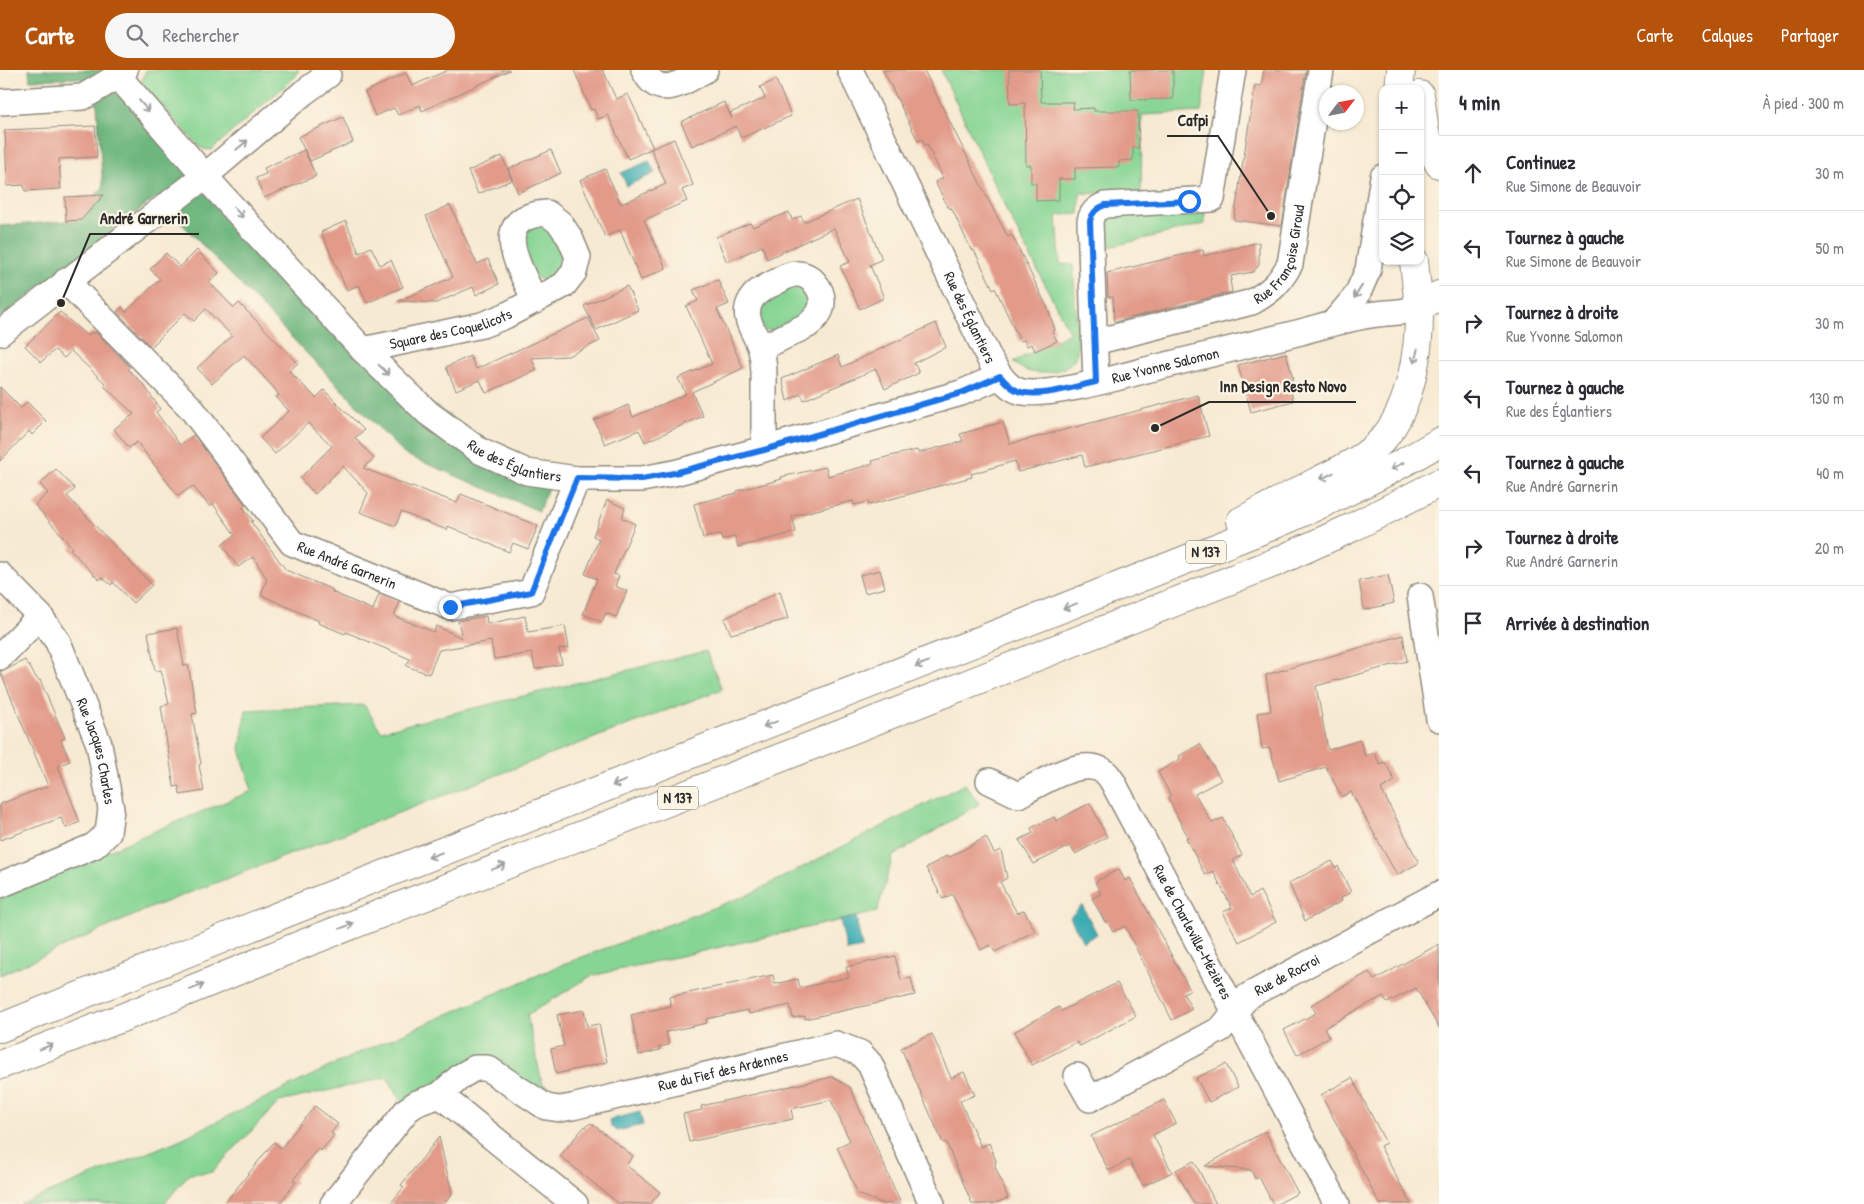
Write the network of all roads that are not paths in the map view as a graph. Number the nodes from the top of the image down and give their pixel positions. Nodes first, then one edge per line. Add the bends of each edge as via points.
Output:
1 (644, 70) edge
2 (705, 70) edge
3 (850, 70) edge
4 (1233, 70) edge
5 (1321, 70) edge
6 (1401, 70) edge
7 (1420, 70) edge
8 (329, 72) edge
9 (122, 73) edge
10 (1399, 85) edge
11 (1420, 85) edge
12 (0, 102) edge
13 (1424, 125) edge
14 (1439, 164) edge
15 (205, 176) junction
16 (1379, 202) edge
17 (1416, 265) edge
18 (66, 281) junction
19 (535, 301) dead end
20 (1429, 301) edge
21 (1334, 322) junction
22 (0, 333) edge
23 (1095, 342) junction
24 (761, 348) dead end
25 (363, 350) junction
26 (1000, 376) junction
27 (1096, 382) junction
28 (1439, 442) edge
29 (764, 450) junction
30 (577, 478) junction
31 (1432, 488) edge
32 (0, 575) edge
33 (1098, 595) junction
34 (1420, 596) dead end
35 (40, 616) junction
36 (0, 657) edge
37 (1439, 719) edge
38 (989, 781) dead end
39 (0, 885) edge
40 (1439, 894) edge
41 (1235, 1012) junction
42 (0, 1028) edge
43 (0, 1065) edge
44 (1077, 1076) dead end
45 (440, 1095) junction
46 (333, 1204) edge
47 (575, 1204) edge
48 (932, 1204) edge
49 (1337, 1204) edge

1 - 2 street via 648,79 658,86 671,88
3 - 26 street, Rue des Églantiers
4 - 23 street via 1212,199 1105,205 1092,214
5 - 23 street, Rue Françoise Giroud via 1290,264 1281,281 1252,302
6 - 10 main road
7 - 11 main road
15 -> 8 street
9 - 12 street via 83,97
9 -> 15 street, Rue des Églantiers
13 - 14 main road
15 - 18 street
15 -> 25 street, Rue des Églantiers
16 -> 21 street via 1368,270 1357,295
17 - 20 main road
18 - 22 street
18 - 30 street, Rue André Garnerin via 191,408 292,543 450,607 531,592
19 - 25 street, Square des Coquelicots via 482,325
20 - 21 street, Rue Yvonne Salomon via 1407,312
20 -> 33 main road via 1410,378 1395,421 1382,440 1362,457 1334,473
21 - 27 street, Rue Yvonne Salomon
23 - 27 street
24 - 29 street via 764,362
25 -> 30 street, Rue des Églantiers via 428,413 480,451 527,472
26 - 27 street, Rue Yvonne Salomon via 1015,389 1031,393
26 - 29 street, Rue des Églantiers via 961,393
28 -> 33 main road, N 137 via 1310,509
29 - 30 street, Rue des Églantiers via 642,479
43 -> 31 main road, N 137 via 1257,570
32 - 35 street, Rue Jacques Charles
33 -> 42 main road, N 137
34 - 37 street
35 - 36 street
35 - 39 street, Rue Jacques Charles via 58,642 99,744 111,809 108,833 94,846
38 - 41 street, Rue de Charleville-Mézières via 1018,795 1070,770 1094,767 1106,773
40 - 41 street, Rue de Rocroi via 1248,996
41 - 44 street, Rue de Rocroi via 1221,1029 1090,1099
41 - 49 street, Rue de Charleville-Mézières
45 - 46 street, Rue du Fief des Ardennes via 407,1110
45 - 47 street
45 - 48 street, Rue du Fief des Ardennes via 461,1076 475,1068 487,1068 546,1106 560,1109 836,1044 860,1053 870,1064

